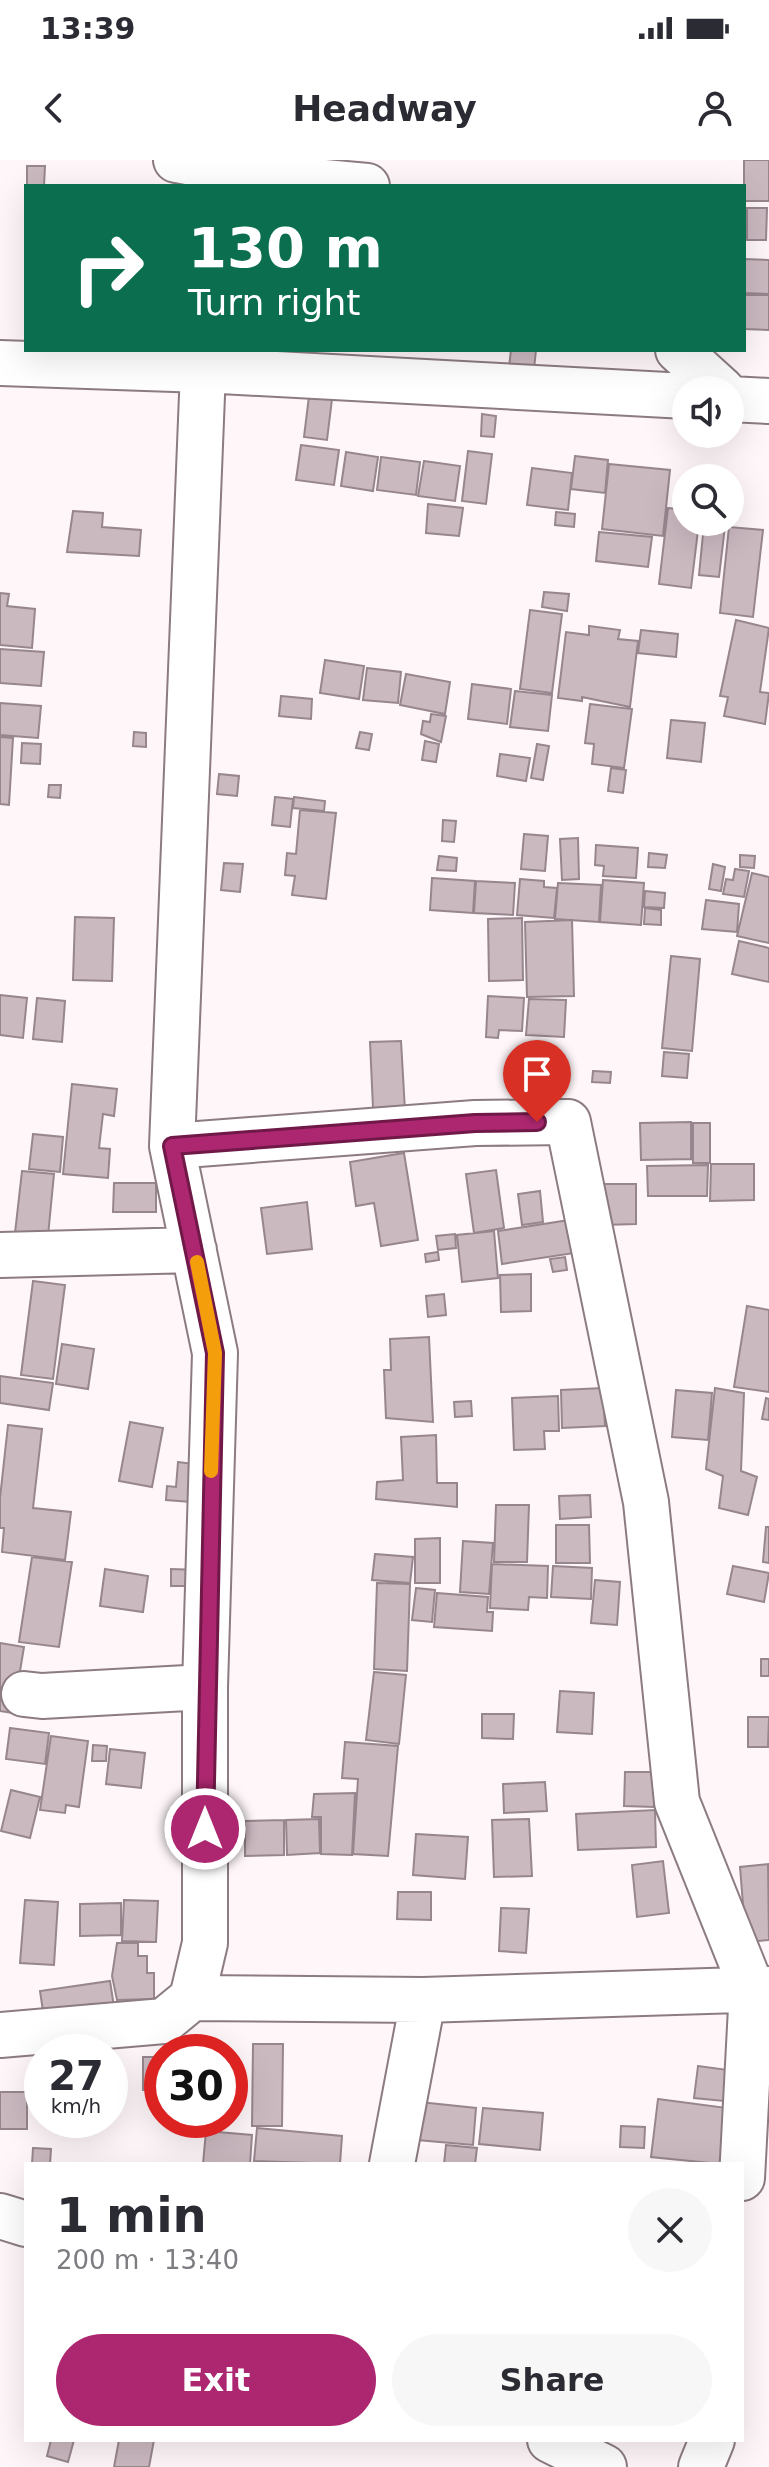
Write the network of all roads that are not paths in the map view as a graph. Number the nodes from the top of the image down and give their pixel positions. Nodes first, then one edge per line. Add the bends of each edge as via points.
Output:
1 (176, 160) edge
2 (346, 184) edge
3 (680, 352) edge
4 (0, 363) edge
5 (203, 370) junction
6 (710, 376) edge
7 (672, 395) edge
8 (172, 1146) junction
9 (194, 1250) junction
10 (0, 1255) edge
11 (205, 1687) junction
12 (24, 1694) dead end
13 (760, 1989) edge
14 (192, 1998) junction
15 (423, 2000) junction
16 (0, 2035) edge
17 (392, 2162) edge
18 (744, 2162) edge
19 (0, 2216) edge
20 (24, 2223) edge
21 (554, 2442) edge
22 (711, 2442) edge
23 (604, 2467) edge
24 (701, 2467) edge

1 - 2 street
3 - 6 street
4 - 5 street
5 - 7 street
5 - 8 street
8 - 9 street
8 - 13 street via 475,1123 568,1122 646,1502 677,1802
9 - 10 street
9 - 11 street via 215,1353
11 - 12 street
11 - 14 street via 205,1943
13 - 15 street
13 - 18 street
14 - 15 street
14 - 16 street via 164,2021
15 - 17 street
19 - 20 street
21 - 23 street
22 - 24 street

